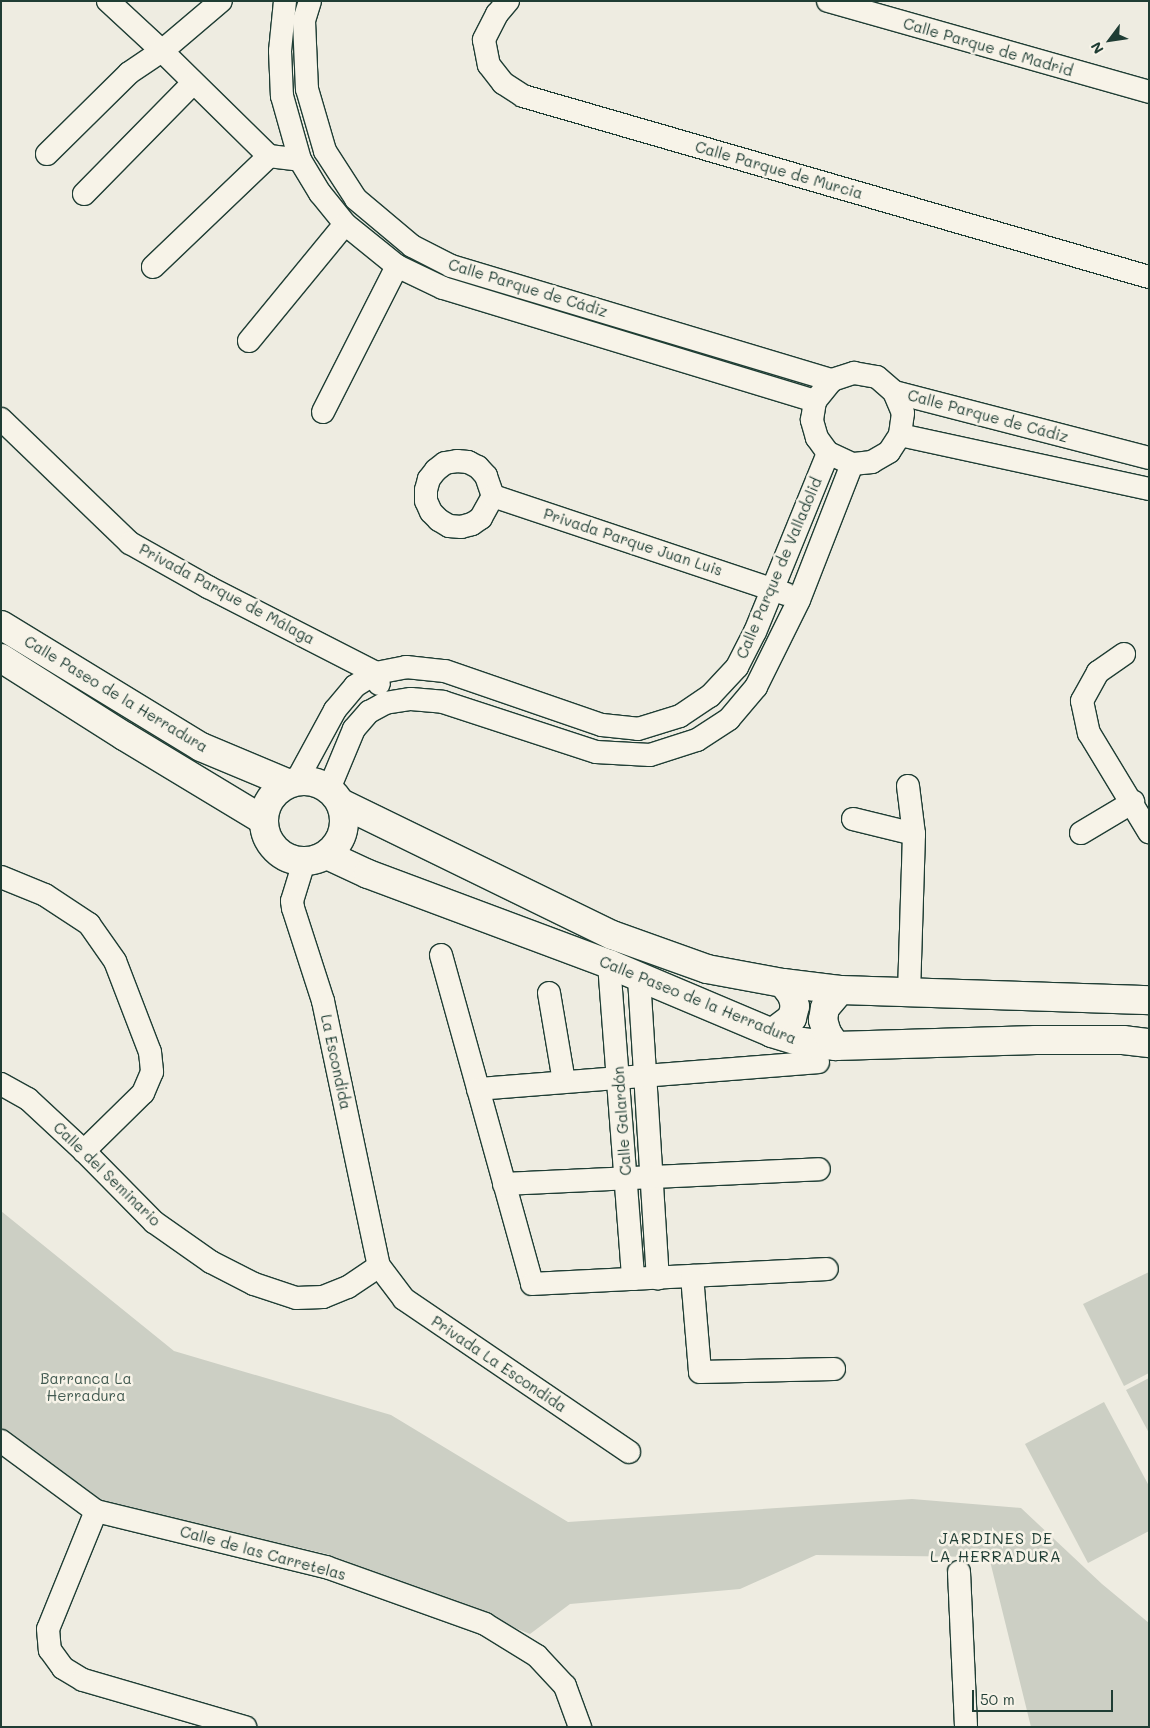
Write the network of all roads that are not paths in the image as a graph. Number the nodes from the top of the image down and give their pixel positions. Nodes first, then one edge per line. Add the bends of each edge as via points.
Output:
1 (108, 1) edge
2 (221, 1) edge
3 (285, 1) edge
4 (310, 1) edge
5 (508, 1) edge
6 (828, 1) edge
7 (875, 8) edge
8 (162, 51) junction
9 (193, 83) junction
10 (1149, 92) edge
11 (47, 154) dead end
12 (269, 156) junction
13 (300, 160) junction
14 (84, 194) dead end
15 (345, 224) junction
16 (397, 266) junction
17 (153, 267) dead end
18 (1149, 278) edge
19 (249, 341) dead end
20 (832, 380) junction
21 (894, 392) junction
22 (815, 401) junction
23 (323, 412) dead end
24 (1, 418) edge
25 (900, 435) junction
26 (828, 453) junction
27 (1149, 458) edge
28 (852, 464) junction
29 (1149, 489) edge
30 (494, 496) dead end
31 (773, 588) junction
32 (799, 600) junction
33 (1, 625) edge
34 (1124, 654) dead end
35 (1, 658) edge
36 (376, 673) junction
37 (386, 703) junction
38 (292, 782) junction
39 (908, 786) dead end
40 (335, 796) junction
41 (1132, 802) junction
42 (854, 819) dead end
43 (263, 820) junction
44 (1149, 832) edge
45 (914, 834) junction
46 (1081, 834) dead end
47 (315, 858) junction
48 (1, 877) edge
49 (441, 955) dead end
50 (609, 964) junction
51 (640, 978) junction
52 (783, 983) junction
53 (840, 990) junction
54 (909, 992) junction
55 (549, 993) dead end
56 (1149, 1000) edge
57 (772, 1033) junction
58 (1149, 1043) edge
59 (827, 1054) junction
60 (645, 1076) junction
61 (619, 1078) junction
62 (564, 1082) junction
63 (1, 1084) edge
64 (478, 1089) junction
65 (84, 1151) junction
66 (819, 1168) dead end
67 (652, 1176) junction
68 (626, 1178) junction
69 (504, 1184) junction
70 (379, 1266) junction
71 (827, 1269) dead end
72 (692, 1276) junction
73 (634, 1278) junction
74 (658, 1278) junction
75 (834, 1369) dead end
76 (1, 1441) edge
77 (629, 1452) dead end
78 (96, 1511) junction
79 (959, 1572) dead end
80 (245, 1727) edge
81 (580, 1727) edge
82 (966, 1727) edge

1 - 8 street
2 - 8 street
3 - 13 street, Calle Parque de Cádiz via 280,52 282,96
4 - 20 street, Calle Parque de Cádiz via 304,21 307,89 326,151 356,199 412,246 451,266
5 - 18 street, Calle Parque de Murcia via 497,14 484,40 489,65 502,83 523,96
6 - 7 street, Calle Parque de Madrid
7 - 10 street, Calle Parque de Madrid
8 - 9 street
8 - 11 street via 129,73
9 - 12 street
9 - 14 street
12 - 13 street
12 - 17 street
13 - 15 street, Calle Parque de Cádiz via 320,193
15 - 16 street, Calle Parque de Cádiz
15 - 19 street
16 - 22 street, Calle Parque de Cádiz via 443,288
16 - 23 street
20 - 21 street, Calle Parque de Cádiz via 854,373 877,377
20 - 22 street
21 - 25 street via 903,413
21 - 27 street, Calle Parque de Cádiz
22 - 26 street via 812,420 817,438
24 - 36 street, Privada Parque de Málaga via 130,543
25 - 28 street via 889,452 872,462
25 - 29 street
26 - 28 street
26 - 31 street, Calle Parque de Valladolid
28 - 32 street, Calle Parque de Valladolid
30 - 31 street, Privada Parque Juan Luis
31 - 32 street, Privada Parque Juan Luis
31 - 36 street, Calle Parque de Valladolid via 737,667 710,696 680,716 638,729 602,725 445,671 406,667
32 - 37 street, Calle Parque de Valladolid via 756,687 729,719 697,740 650,755 596,752 443,702 411,699
33 - 38 main road, Calle Paseo de la Herradura via 201,748
34 - 41 street via 1098,672 1082,701 1089,732
35 - 43 main road, Calle Paseo de la Herradura
36 - 37 street
36 - 38 street, Calle Parque de Valladolid via 354,686 335,710
37 - 40 street, Calle Parque de Valladolid via 369,712 354,729
38 - 40 main road
38 - 43 main road via 270,798
39 - 45 street
40 - 47 main road via 344,822 339,841
40 - 52 main road, Calle Paseo de la Herradura via 612,935 707,969
41 - 44 street
41 - 46 street
42 - 45 street
43 - 47 main road via 266,836 275,849 288,858
45 - 54 street
47 - 50 main road, Calle Paseo de la Herradura via 368,874
47 - 70 street, La Escondida via 292,901 293,908 323,1001
48 - 65 street via 45,895 89,924 115,961 150,1052 152,1072 144,1093
49 - 64 street
50 - 51 main road, Calle Paseo de la Herradura
50 - 61 street, Calle Galardón
51 - 57 main road, Calle Paseo de la Herradura
51 - 60 street, Calle Galardón
52 - 53 main road, Calle Paseo de la Herradura
52 - 57 main road via 795,1006 792,1018
53 - 54 main road, Calle Paseo de la Herradura
53 - 59 main road via 825,1008 823,1020
54 - 56 main road, Calle Paseo de la Herradura
55 - 62 street
57 - 59 main road, Calle Paseo de la Herradura
58 - 59 main road, Calle Paseo de la Herradura via 1045,1040
59 - 60 street
60 - 61 street
60 - 67 street, Calle Galardón
61 - 62 street
61 - 68 street, Calle Galardón
62 - 64 street
63 - 65 street, Calle del Seminario via 28,1099
64 - 69 street
65 - 70 street, Calle del Seminario via 154,1222 211,1262 254,1284 296,1298 323,1297 348,1287
66 - 67 street
67 - 68 street
67 - 74 street, Calle Galardón
68 - 69 street
68 - 73 street, Calle Galardón
69 - 73 street via 532,1284
70 - 77 street, Privada La Escondida via 404,1299
71 - 72 street
72 - 74 street
72 - 75 street via 700,1372
73 - 74 street
76 - 78 street, Calle de las Carretelas
78 - 80 street via 48,1629 50,1650 62,1668 83,1680
78 - 81 street, Calle de las Carretelas via 326,1566 485,1624 537,1656 565,1686
79 - 82 street

